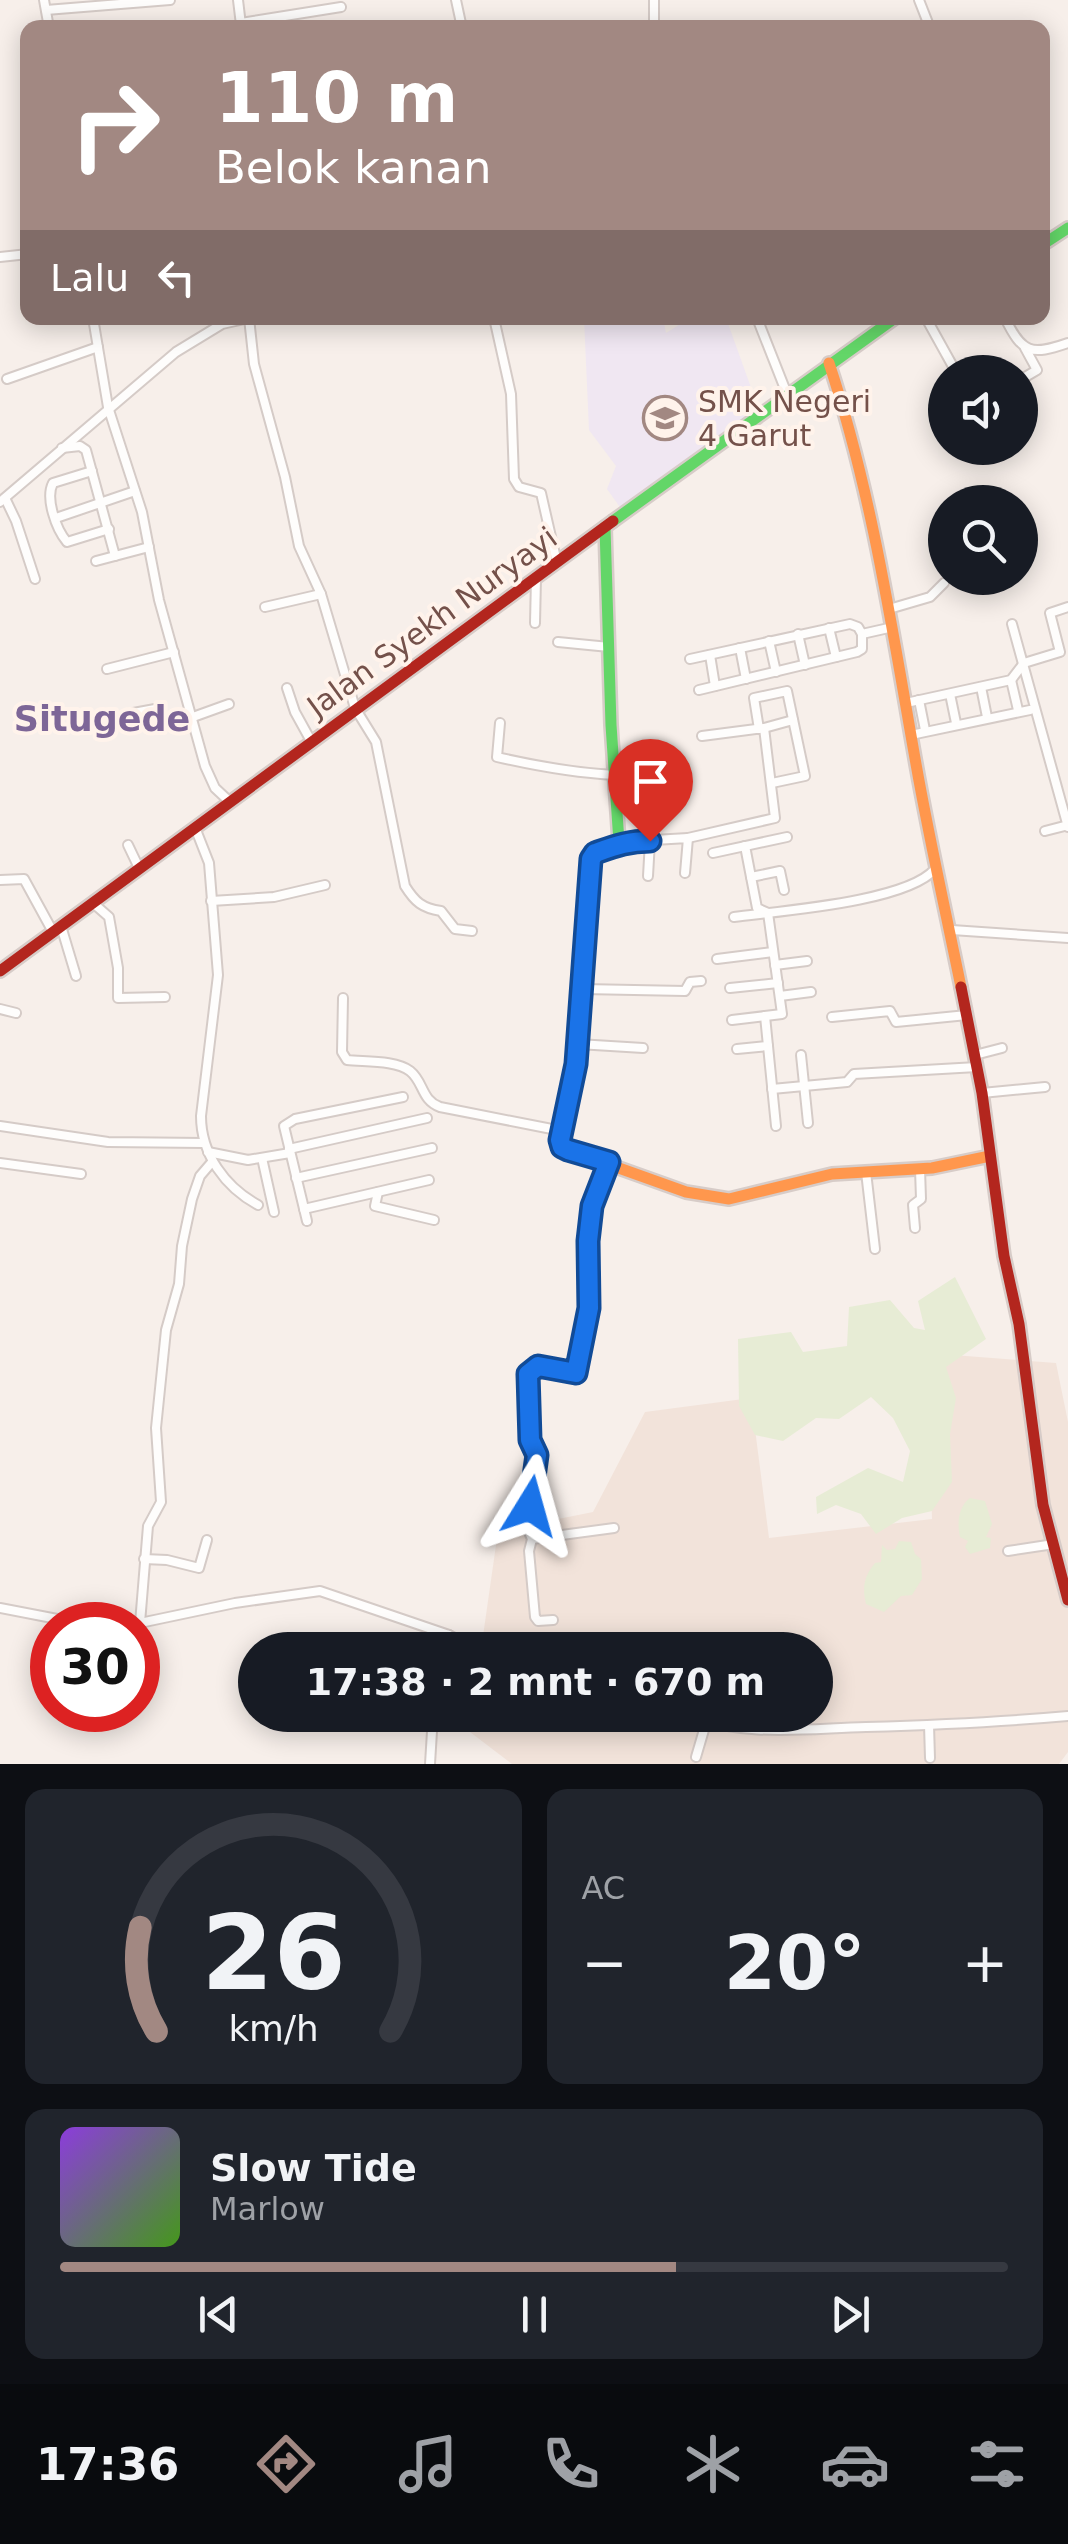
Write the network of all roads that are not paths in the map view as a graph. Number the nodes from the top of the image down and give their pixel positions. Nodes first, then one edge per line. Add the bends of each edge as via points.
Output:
1 (170, 0) edge
2 (45, 5) edge
3 (341, 7) dead end
4 (269, 20) edge
5 (94, 325) edge
6 (220, 325) edge
7 (250, 325) edge
8 (496, 325) edge
9 (760, 325) edge
10 (885, 325) edge
11 (930, 325) edge
12 (1008, 325) edge
13 (1068, 343) edge
14 (1024, 346) junction
15 (98, 347) junction
16 (947, 355) edge
17 (1029, 355) edge
18 (829, 363) junction
19 (7, 380) dead end
20 (787, 394) junction
21 (108, 406) junction
22 (62, 448) junction
23 (92, 471) junction
24 (135, 491) junction
25 (2, 500) edge
26 (102, 500) junction
27 (56, 518) junction
28 (605, 528) junction
29 (109, 529) junction
30 (148, 547) junction
31 (115, 556) junction
32 (96, 561) dead end
33 (557, 563) junction
34 (536, 578) junction
35 (35, 579) dead end
36 (321, 594) junction
37 (932, 595) edge
38 (265, 606) dead end
39 (1068, 607) edge
40 (890, 609) junction
41 (535, 622) dead end
42 (1012, 624) dead end
43 (893, 627) junction
44 (829, 628) junction
45 (798, 634) junction
46 (862, 634) junction
47 (769, 641) junction
48 (1068, 641) edge
49 (558, 642) dead end
50 (1058, 644) junction
51 (608, 646) junction
52 (740, 648) junction
53 (174, 652) junction
54 (710, 654) junction
55 (836, 658) junction
56 (690, 659) dead end
57 (1024, 663) junction
58 (805, 665) junction
59 (107, 669) dead end
60 (776, 672) junction
61 (746, 679) junction
62 (1011, 680) junction
63 (715, 686) junction
64 (981, 687) junction
65 (288, 688) dead end
66 (698, 690) dead end
67 (950, 694) junction
68 (912, 701) junction
69 (229, 704) dead end
70 (355, 708) junction
71 (1018, 710) dead end
72 (1030, 710) dead end
73 (128, 714) dead end
74 (193, 717) junction
75 (987, 717) dead end
76 (793, 720) junction
77 (500, 723) dead end
78 (956, 724) dead end
79 (762, 729) junction
80 (925, 730) dead end
81 (911, 735) junction
82 (702, 736) dead end
83 (311, 741) junction
84 (615, 775) junction
85 (772, 783) junction
86 (230, 802) junction
87 (1068, 826) edge
88 (196, 830) junction
89 (1045, 831) dead end
90 (688, 838) junction
91 (787, 838) dead end
92 (650, 841) junction
93 (619, 842) junction
94 (128, 846) dead end
95 (745, 846) junction
96 (713, 852) dead end
97 (938, 865) junction
98 (139, 868) junction
99 (685, 873) dead end
100 (648, 876) dead end
101 (751, 877) junction
102 (0, 880) edge
103 (325, 885) dead end
104 (784, 890) dead end
105 (91, 902) junction
106 (211, 902) junction
107 (768, 913) junction
108 (734, 918) dead end
109 (57, 929) junction
110 (472, 930) dead end
111 (952, 930) junction
112 (1068, 938) edge
113 (773, 952) junction
114 (716, 959) dead end
115 (807, 961) dead end
116 (775, 966) junction
117 (0, 971) edge
118 (76, 976) dead end
119 (701, 981) dead end
120 (778, 983) junction
121 (730, 988) dead end
122 (584, 989) junction
123 (812, 992) dead end
124 (780, 996) junction
125 (165, 998) dead end
126 (343, 998) dead end
127 (0, 1009) edge
128 (16, 1013) dead end
129 (966, 1014) junction
130 (764, 1016) junction
131 (832, 1017) dead end
132 (732, 1020) dead end
133 (578, 1044) junction
134 (768, 1046) junction
135 (644, 1048) dead end
136 (737, 1048) dead end
137 (1002, 1048) dead end
138 (801, 1055) dead end
139 (976, 1061) junction
140 (804, 1086) junction
141 (1045, 1087) dead end
142 (772, 1089) junction
143 (982, 1093) junction
144 (404, 1096) dead end
145 (427, 1118) dead end
146 (808, 1123) dead end
147 (0, 1126) edge
148 (776, 1126) dead end
149 (562, 1130) junction
150 (432, 1148) dead end
151 (289, 1151) junction
152 (208, 1152) junction
153 (990, 1156) junction
154 (262, 1158) junction
155 (609, 1162) junction
156 (0, 1163) edge
157 (920, 1169) junction
158 (866, 1172) junction
159 (81, 1174) dead end
160 (296, 1178) junction
161 (429, 1180) dead end
162 (378, 1192) junction
163 (258, 1204) dead end
164 (304, 1209) junction
165 (274, 1212) dead end
166 (434, 1220) dead end
167 (307, 1221) dead end
168 (916, 1228) dead end
169 (876, 1249) dead end
170 (614, 1528) dead end
171 (532, 1538) junction
172 (207, 1540) dead end
173 (1054, 1544) junction
174 (1008, 1551) dead end
175 (144, 1559) junction
176 (1068, 1600) edge
177 (141, 1602) edge
178 (0, 1608) edge
179 (30, 1614) edge
180 (160, 1619) edge
181 (553, 1620) dead end
182 (437, 1632) edge
183 (1068, 1716) edge
184 (929, 1725) junction
185 (833, 1728) edge
186 (432, 1732) edge
187 (703, 1732) edge
188 (696, 1757) dead end
189 (930, 1758) dead end
190 (430, 1764) edge

1 - 2 street
3 - 4 street
5 - 15 street
6 - 21 street
7 - 36 street via 299,546
8 - 33 street via 511,394 514,479 542,493
9 - 20 street
10 - 18 street, Jalan Syekh Nuryayi
11 - 16 street
12 - 14 street
13 - 14 street via 1041,351
14 - 17 street
15 - 19 street
15 - 21 street
18 - 20 street, Jalan Syekh Nuryayi
18 - 40 street via 851,430
20 - 28 street, Jalan Syekh Nuryayi
21 - 22 street
21 - 24 street
22 - 23 street via 84,448
22 - 25 street
23 - 26 street
23 - 27 street via 50,486
24 - 26 street
24 - 30 street
25 - 35 street
26 - 27 street
26 - 29 street
27 - 29 street via 70,543
28 - 33 street, Jalan Syekh Nuryayi
28 - 51 street
29 - 31 street
30 - 31 street
30 - 53 street
31 - 32 street
33 - 34 street, Jalan Syekh Nuryayi
34 - 41 street
34 - 70 street, Jalan Syekh Nuryayi
36 - 38 street
36 - 70 street
37 - 40 street
39 - 50 street via 1050,613
40 - 43 street
42 - 57 street
43 - 46 street
43 - 68 street
44 - 45 street
44 - 46 street via 855,624
44 - 55 street
45 - 47 street
45 - 58 street
46 - 55 street via 862,648
47 - 52 street
47 - 60 street
48 - 50 street
49 - 51 street
50 - 57 street via 1060,652
51 - 84 street
52 - 54 street
52 - 61 street
53 - 59 street
53 - 74 street
54 - 56 street
54 - 63 street
55 - 58 street
57 - 62 street
57 - 87 street
58 - 60 street
60 - 61 street
61 - 63 street
62 - 64 street
62 - 71 street
63 - 66 street
64 - 67 street
64 - 75 street
65 - 83 street
67 - 68 street
67 - 78 street
68 - 80 street
68 - 81 street
69 - 74 street
70 - 83 street, Jalan Syekh Nuryayi
70 - 110 street via 376,742 405,886 413,900 441,911 455,929
72 - 81 street
73 - 74 street via 154,709 160,723
74 - 86 street via 210,781
76 - 79 street
76 - 79 street via 787,691 756,696
76 - 85 street via 805,776
77 - 84 street via 497,757 568,773
79 - 82 street
79 - 85 street
81 - 97 street
83 - 86 street, Jalan Syekh Nuryayi
84 - 93 street
85 - 90 street via 771,821
86 - 88 street, Jalan Syekh Nuryayi
87 - 89 street
88 - 98 street, Jalan Syekh Nuryayi
88 - 106 street via 208,856
90 - 92 street
90 - 99 street
91 - 95 street
92 - 93 street
92 - 100 street
93 - 122 street via 592,855
94 - 98 street
95 - 96 street
95 - 101 street
97 - 107 street via 917,883 878,895
97 - 111 street
98 - 105 street, Jalan Syekh Nuryayi
101 - 104 street via 780,871
101 - 107 street via 757,908
102 - 109 street via 24,879
103 - 106 street
105 - 109 street, Jalan Syekh Nuryayi
105 - 125 street via 110,917 118,997
106 - 152 street via 218,974 201,1116
107 - 108 street
107 - 113 street
109 - 117 street, Jalan Syekh Nuryayi
109 - 118 street
111 - 112 street
111 - 129 street
113 - 114 street
113 - 116 street
115 - 116 street
116 - 120 street
119 - 122 street via 690,982 686,991
120 - 121 street
120 - 124 street
122 - 133 street
123 - 124 street
124 - 130 street via 782,1014
126 - 149 street via 347,1060 406,1069 440,1107
127 - 128 street
129 - 131 street via 896,1022 890,1012
129 - 139 street
130 - 132 street
130 - 134 street
133 - 135 street
133 - 149 street
134 - 136 street
134 - 142 street
137 - 139 street
138 - 140 street
139 - 140 street
139 - 143 street
140 - 142 street
140 - 146 street
141 - 143 street
142 - 148 street
143 - 153 street
144 - 151 street via 295,1119 284,1126
145 - 151 street
147 - 152 street
149 - 155 street via 565,1149
150 - 160 street
151 - 154 street
151 - 160 street
152 - 154 street
152 - 163 street via 232,1187
152 - 175 street via 166,1330 156,1428 160,1502 149,1522
153 - 157 street
153 - 173 street
154 - 165 street
155 - 158 street via 722,1199
155 - 171 street via 592,1206 589,1308 576,1373 538,1366 528,1374 530,1440 537,1455 528,1511
156 - 159 street
157 - 158 street
157 - 168 street
158 - 169 street
160 - 164 street
161 - 162 street
162 - 164 street
162 - 166 street via 375,1206
164 - 167 street
170 - 171 street
171 - 181 street via 535,1618
172 - 175 street via 200,1568
173 - 174 street
173 - 176 street
175 - 177 street
178 - 179 street
180 - 182 street via 320,1591
183 - 184 street
184 - 185 street
184 - 189 street
186 - 190 street
187 - 188 street

